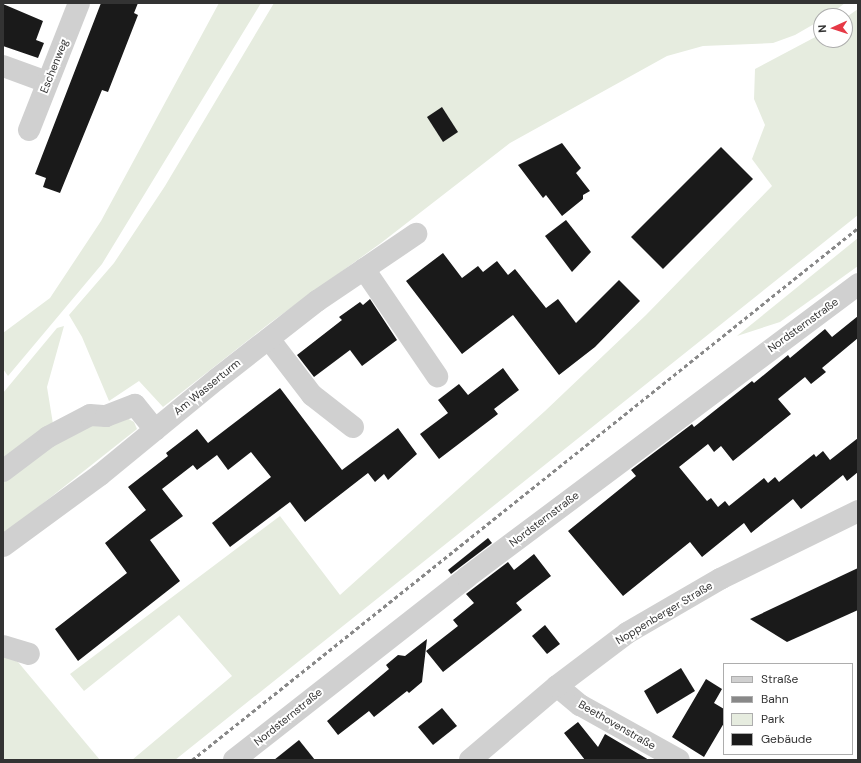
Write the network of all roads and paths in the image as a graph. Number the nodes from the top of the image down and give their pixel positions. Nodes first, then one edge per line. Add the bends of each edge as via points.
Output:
1 (79, 3) edge
2 (3, 66) edge
3 (47, 82) junction
4 (29, 130) dead end
5 (416, 234) dead end
6 (364, 270) junction
7 (858, 284) edge
8 (269, 338) junction
9 (437, 376) dead end
10 (353, 427) dead end
11 (155, 430) junction
12 (3, 471) edge
13 (858, 511) edge
14 (3, 546) edge
15 (3, 646) edge
16 (29, 654) dead end
17 (557, 686) junction
18 (234, 760) edge
19 (470, 760) edge
20 (679, 760) edge

1 - 3 street, Eschenweg
2 - 3 street
3 - 4 street, Eschenweg
5 - 6 street, Am Wasserturm
6 - 8 street, Am Wasserturm via 317,301
6 - 9 street
7 - 18 street, Nordsternstraße via 467,577
8 - 10 street via 312,396
8 - 11 street, Am Wasserturm
11 - 12 street via 135,405 106,416 90,415 48,437
11 - 14 street, Am Wasserturm via 100,475
13 - 17 street, Noppenberger Straße via 720,579 647,621
15 - 16 street
17 - 19 street, Noppenberger Straße
17 - 20 street, Beethovenstraße via 580,705

